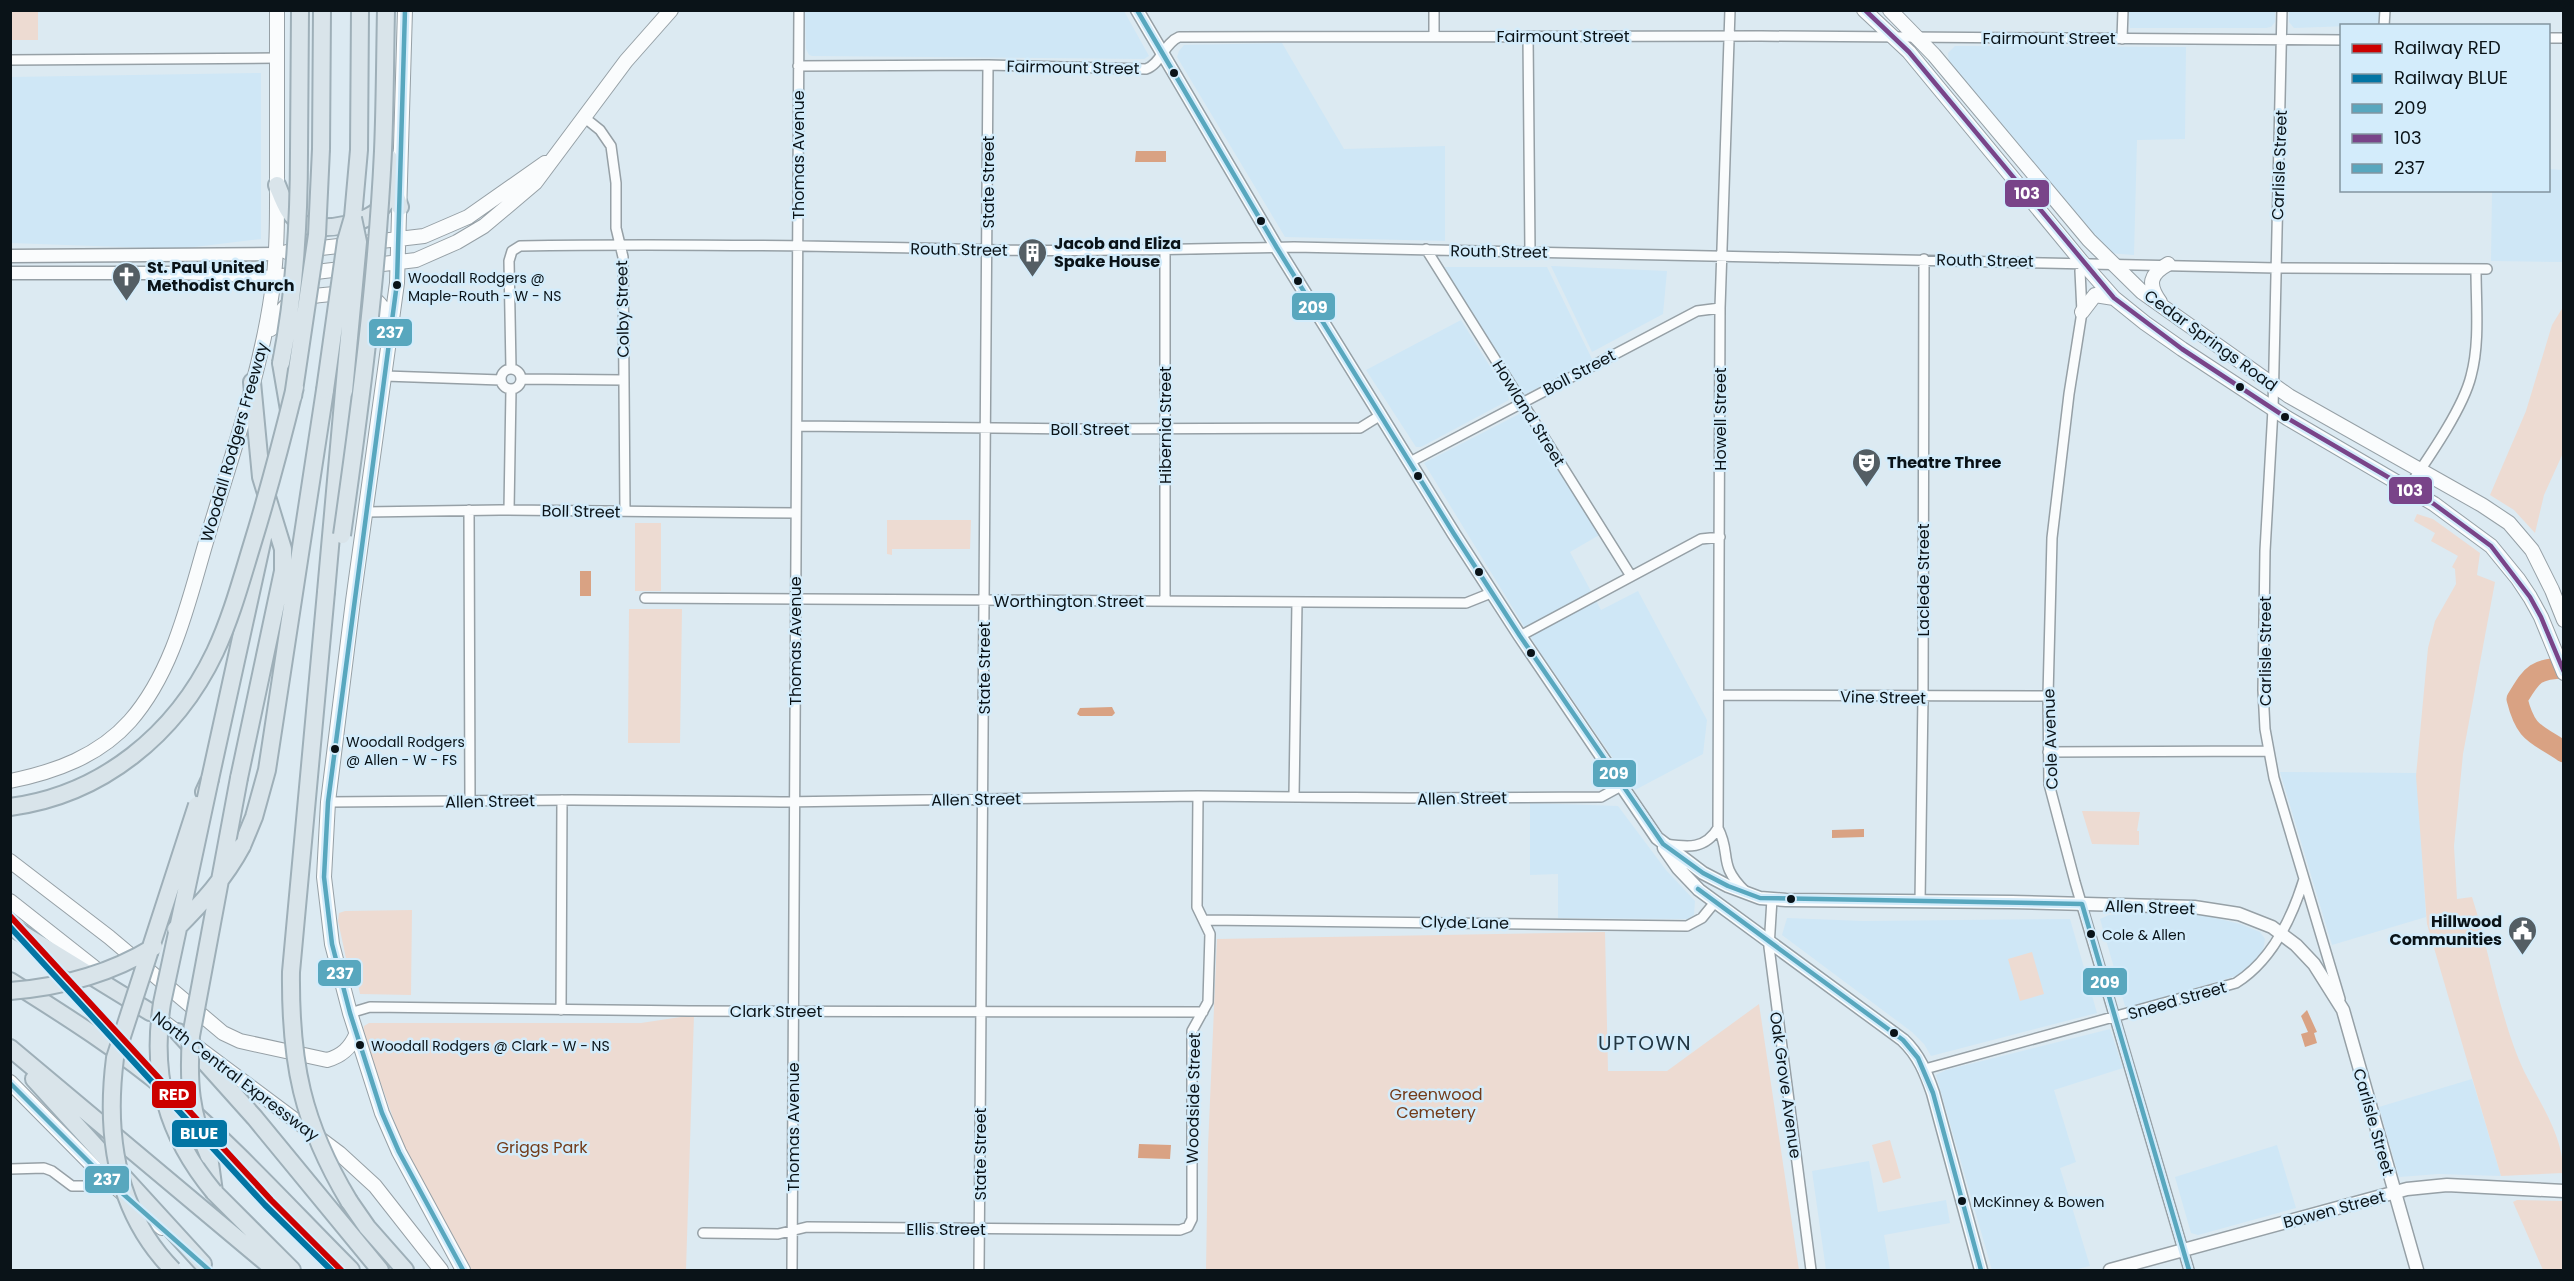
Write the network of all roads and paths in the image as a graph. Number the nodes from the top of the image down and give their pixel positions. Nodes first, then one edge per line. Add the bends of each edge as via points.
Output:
1 (278, 10) edge
2 (300, 10) edge
3 (322, 10) edge
4 (360, 10) edge
5 (386, 10) edge
6 (405, 10) edge
7 (671, 10) edge
8 (799, 10) edge
9 (1137, 10) edge
10 (1434, 10) edge
11 (1730, 10) edge
12 (1864, 10) edge
13 (1890, 10) edge
14 (2122, 10) edge
15 (2282, 10) edge
16 (1434, 36) junction
17 (1528, 36) junction
18 (1729, 37) junction
19 (1893, 37) junction
20 (1919, 38) junction
21 (2122, 39) junction
22 (2282, 40) junction
23 (2340, 40) edge
24 (1162, 53) junction
25 (277, 58) junction
26 (10, 60) edge
27 (988, 65) junction
28 (798, 66) junction
29 (585, 118) junction
30 (557, 155) junction
31 (389, 178) junction
32 (277, 185) junction
33 (400, 207) junction
34 (353, 217) junction
35 (399, 240) junction
36 (620, 244) junction
37 (797, 245) junction
38 (1277, 248) junction
39 (1165, 249) junction
40 (1426, 249) junction
41 (988, 250) junction
42 (1530, 252) junction
43 (276, 254) junction
44 (1722, 255) junction
45 (10, 256) edge
46 (1924, 259) junction
47 (398, 262) junction
48 (2082, 262) junction
49 (2112, 262) junction
50 (2168, 264) junction
51 (2276, 268) junction
52 (2487, 269) dead end
53 (2476, 270) junction
54 (10, 273) edge
55 (274, 277) junction
56 (2114, 298) junction
57 (1720, 308) junction
58 (2166, 311) junction
59 (2082, 312) junction
60 (391, 327) junction
61 (262, 344) junction
62 (511, 369) junction
63 (385, 376) junction
64 (521, 379) junction
65 (501, 380) junction
66 (623, 380) junction
67 (252, 382) junction
68 (2274, 384) junction
69 (295, 387) junction
70 (511, 389) junction
71 (1522, 402) junction
72 (2273, 409) junction
73 (289, 410) junction
74 (1381, 416) junction
75 (796, 426) junction
76 (987, 428) junction
77 (1165, 428) junction
78 (1410, 462) junction
79 (2420, 471) junction
80 (2408, 488) junction
81 (469, 510) junction
82 (509, 510) junction
83 (625, 511) junction
84 (365, 512) junction
85 (796, 513) junction
86 (1720, 537) junction
87 (1631, 576) junction
88 (326, 592) junction
89 (1491, 593) junction
90 (645, 598) dead end
91 (796, 599) junction
92 (984, 600) junction
93 (1165, 601) junction
94 (1297, 602) junction
95 (2564, 620) edge
96 (1520, 636) junction
97 (2564, 673) edge
98 (1719, 695) junction
99 (2048, 696) junction
100 (1923, 698) junction
101 (2048, 752) junction
102 (2268, 752) junction
103 (210, 779) junction
104 (10, 781) edge
105 (1621, 786) junction
106 (1198, 796) junction
107 (1294, 796) junction
108 (982, 799) junction
109 (562, 800) junction
110 (795, 801) junction
111 (328, 802) junction
112 (470, 802) junction
113 (10, 807) edge
114 (1718, 828) junction
115 (1663, 844) junction
116 (10, 861) edge
117 (2305, 878) junction
118 (1749, 894) junction
119 (1772, 899) junction
120 (10, 901) edge
121 (1715, 902) junction
122 (1920, 902) junction
123 (2082, 904) junction
124 (1204, 920) junction
125 (10, 926) edge
126 (2280, 932) junction
127 (1769, 943) junction
128 (10, 973) edge
129 (10, 981) edge
130 (10, 990) edge
131 (561, 1010) junction
132 (794, 1010) junction
133 (981, 1010) junction
134 (2343, 1010) junction
135 (150, 1012) junction
136 (1203, 1012) junction
137 (350, 1013) junction
138 (66, 1016) junction
139 (2115, 1017) junction
140 (178, 1032) junction
141 (356, 1035) junction
142 (10, 1048) edge
143 (10, 1055) edge
144 (1925, 1069) junction
145 (10, 1082) edge
146 (10, 1169) edge
147 (104, 1177) junction
148 (2564, 1191) edge
149 (214, 1192) junction
150 (2393, 1192) junction
151 (1188, 1227) joint
152 (979, 1229) junction
153 (792, 1230) junction
154 (703, 1233) dead end
155 (2183, 1250) junction
156 (206, 1267) edge
157 (173, 1270) edge
158 (275, 1270) edge
159 (292, 1270) edge
160 (351, 1270) edge
161 (380, 1270) edge
162 (405, 1270) edge
163 (441, 1270) edge
164 (463, 1270) edge
165 (792, 1270) edge
166 (979, 1270) edge
167 (1811, 1270) edge
168 (1981, 1270) edge
169 (2110, 1270) edge
170 (2189, 1270) edge
171 (2417, 1270) edge

1 - 25 main road, Woodall Rodgers Freeway
2 - 73 highway, bridge via 299,222 281,363
3 - 69 highway, bridge via 317,235
4 - 34 highway via 359,150
5 - 31 highway
5 - 88 highway, bridge via 382,153 362,392 342,535
6 - 33 main road
7 - 29 main road
8 - 28 street, Thomas Avenue
9 - 24 street
10 - 16 street
11 - 18 street, Howell Street
12 - 19 main road, Cedar Springs Road
13 - 20 main road, Cedar Springs Road
14 - 21 street
15 - 22 street, Carlisle Street
16 - 17 street, Fairmount Street
16 - 24 street, Fairmount Street via 1179,37
17 - 18 street, Fairmount Street
17 - 42 street
18 - 19 street, Fairmount Street
18 - 44 street, Howell Street
19 - 20 street, Fairmount Street
19 - 48 main road, Cedar Springs Road
20 - 21 street, Fairmount Street
20 - 49 main road, Cedar Springs Road via 2068,216
21 - 22 street, Fairmount Street
22 - 23 street, Fairmount Street
22 - 51 street, Carlisle Street
24 - 27 street, Fairmount Street via 1146,69
24 - 38 street
25 - 26 street
25 - 32 main road, Woodall Rodgers Freeway
27 - 28 street, Fairmount Street
27 - 41 street, State Street
28 - 37 street, Thomas Avenue
29 - 30 main road
29 - 36 street, Colby Street via 611,146
30 - 35 main road via 468,217 424,236
30 - 47 main road via 535,183 484,226 437,252
31 - 32 highway via 387,198 380,211 348,224 321,226 303,224 290,213
31 - 33 highway
32 - 43 main road, Woodall Rodgers Freeway
33 - 35 main road
34 - 88 highway, bridge via 358,242
34 - 130 highway, bridge via 346,241 267,771 242,846 210,895 153,947 122,966 83,979 46,988
35 - 43 main road
35 - 47 main road
36 - 37 street, Routh Street
36 - 62 street, Routh Street via 520,246 512,251
36 - 66 street, Colby Street
37 - 41 street, Routh Street
37 - 75 street, Thomas Avenue
38 - 39 street, Routh Street
38 - 40 street, Routh Street
38 - 74 street
39 - 41 street, Routh Street
39 - 77 street, Hibernia Street
40 - 42 street, Routh Street
40 - 71 street, Howland Street
41 - 76 street, State Street
42 - 44 street, Routh Street
43 - 45 street
43 - 55 main road, Woodall Rodgers Freeway
44 - 46 street, Routh Street
44 - 57 street, Howell Street
46 - 48 street, Routh Street
46 - 100 street, Laclede Street
47 - 55 main road
47 - 60 main road
48 - 49 street, Routh Street
48 - 56 main road, Cedar Springs Road
48 - 59 street, Cole Avenue
49 - 50 street, Routh Street
49 - 58 main road, Cedar Springs Road
50 - 51 street, Routh Street
50 - 58 main road via 2154,274 2150,284
51 - 53 street, Routh Street
51 - 68 street, Carlisle Street
52 - 53 street, Routh Street
53 - 79 street via 2471,377
54 - 55 street
55 - 61 main road, Woodall Rodgers Freeway
56 - 59 main road via 2095,295
56 - 72 main road, Cedar Springs Road via 2169,341
57 - 71 street, Boll Street via 1697,311
57 - 86 street, Howell Street
58 - 68 main road, Cedar Springs Road
59 - 99 street, Cole Avenue via 2055,506
60 - 61 main road via 381,305 364,294 303,297 279,313
60 - 63 main road
61 - 67 main road, Woodall Rodgers Freeway
62 - 64 street
62 - 65 street via 505,371
63 - 65 street
63 - 84 main road
64 - 66 street
64 - 70 street
65 - 70 street
66 - 83 street, Colby Street
67 - 104 main road, Woodall Rodgers Freeway via 182,621 151,693 108,742 51,771
67 - 149 highway, bridge via 261,477 283,549 283,571 239,777 191,1036 191,1102 209,1156
68 - 72 street, Carlisle Street
68 - 79 main road, Cedar Springs Road via 2320,415
69 - 73 highway, bridge
69 - 103 highway, bridge
70 - 82 street
71 - 78 street, Boll Street
71 - 87 street, Howland Street
72 - 80 main road, Cedar Springs Road
72 - 102 street, Carlisle Street via 2263,668
73 - 113 highway, bridge via 233,608 215,652 187,701 159,733 112,771 70,792
74 - 77 street, Boll Street via 1360,428
74 - 78 street
75 - 76 street, Boll Street
75 - 85 street, Thomas Avenue
76 - 77 street, Boll Street
76 - 92 street, State Street
77 - 93 street, Hibernia Street
78 - 89 street
79 - 80 street
79 - 95 main road, Cedar Springs Road via 2509,523 2538,562
80 - 97 main road, Cedar Springs Road via 2477,534 2502,559 2530,597
81 - 82 street, Boll Street
81 - 84 street, Boll Street
81 - 112 street
82 - 83 street, Boll Street
83 - 85 street, Boll Street
84 - 111 main road
85 - 91 street, Thomas Avenue
86 - 87 street via 1701,539
86 - 98 street, Howell Street
87 - 96 street
88 - 162 highway, bridge via 291,972 290,1017 296,1069 309,1116 333,1173 368,1227
89 - 94 street, Worthington Street via 1469,603
89 - 96 street
90 - 91 street, Worthington Street
91 - 92 street, Worthington Street
91 - 110 street, Thomas Avenue
92 - 93 street, Worthington Street
92 - 108 street, State Street
93 - 94 street, Worthington Street
94 - 107 street
96 - 105 street
98 - 100 street, Vine Street
98 - 114 street, Howell Street
99 - 100 street, Vine Street
99 - 101 street, Cole Avenue
100 - 122 street, Laclede Street
101 - 102 street
101 - 123 street, Cole Avenue via 2049,784
102 - 117 street, Carlisle Street
103 - 149 highway, bridge via 162,1003 158,1062 165,1102 178,1138
103 - 157 highway, bridge via 197,805 127,1020 110,1097 117,1166 127,1200 146,1236
105 - 107 street, Allen Street via 1601,796
105 - 115 street
106 - 107 street, Allen Street
106 - 108 street, Allen Street
106 - 124 street, Woodside Street via 1197,908
108 - 110 street, Allen Street
108 - 133 street, State Street
109 - 110 street, Allen Street
109 - 112 street, Allen Street
109 - 131 street
110 - 132 street, Thomas Avenue
111 - 112 street, Allen Street
111 - 137 main road via 325,891 332,944
114 - 115 street via 1711,838 1694,847
114 - 118 street, Howell Street via 1730,875
115 - 118 street, Allen Street via 1703,873
115 - 121 street via 1678,868
116 - 141 main road via 109,937 223,1034 327,1060 344,1052
117 - 126 street, Sneed Street
117 - 134 street, Carlisle Street
118 - 119 street, Allen Street
119 - 122 street, Allen Street
119 - 127 street, Oak Grove Avenue
120 - 135 main road, North Central Expressway
121 - 124 street, Clyde Lane via 1702,918 1687,926
121 - 127 street
122 - 123 street, Allen Street
123 - 126 street, Allen Street via 2216,910 2239,914
123 - 139 street, Cole Avenue
124 - 136 street, Woodside Street via 1210,933 1209,998
125 - 135 highway
126 - 134 street, Allen Street via 2314,964
126 - 139 street, Sneed Street via 2264,960 2236,983
127 - 144 street via 1903,1040
127 - 167 street, Oak Grove Avenue
128 - 138 highway
129 - 138 highway
131 - 132 street, Clark Street
131 - 137 street, Clark Street via 370,1008
132 - 133 street, Clark Street
132 - 153 street, Thomas Avenue
133 - 136 street, Clark Street
133 - 152 street, State Street
134 - 150 street, Carlisle Street
135 - 140 main road, North Central Expressway
136 - 151 street, Woodside Street via 1192,1031 1192,1219
137 - 141 main road
138 - 160 highway via 187,1107
139 - 144 street, Sneed Street
139 - 155 street, Cole Avenue
140 - 161 highway via 255,1118
140 - 163 main road, North Central Expressway via 368,1180
141 - 164 main road via 399,1152
142 - 158 highway
143 - 156 highway
144 - 168 street
145 - 147 main road
146 - 147 street via 44,1168 72,1186 88,1186
147 - 156 main road
148 - 150 street, Bowen Street via 2447,1185
149 - 159 highway
150 - 155 street, Bowen Street
150 - 171 street, Carlisle Street
151 - 152 street, Ellis Street
152 - 153 street, Ellis Street
152 - 166 street, State Street
153 - 154 street, Ellis Street via 778,1234
153 - 165 street, Thomas Avenue
155 - 169 street, Bowen Street
155 - 170 street, Cole Avenue

